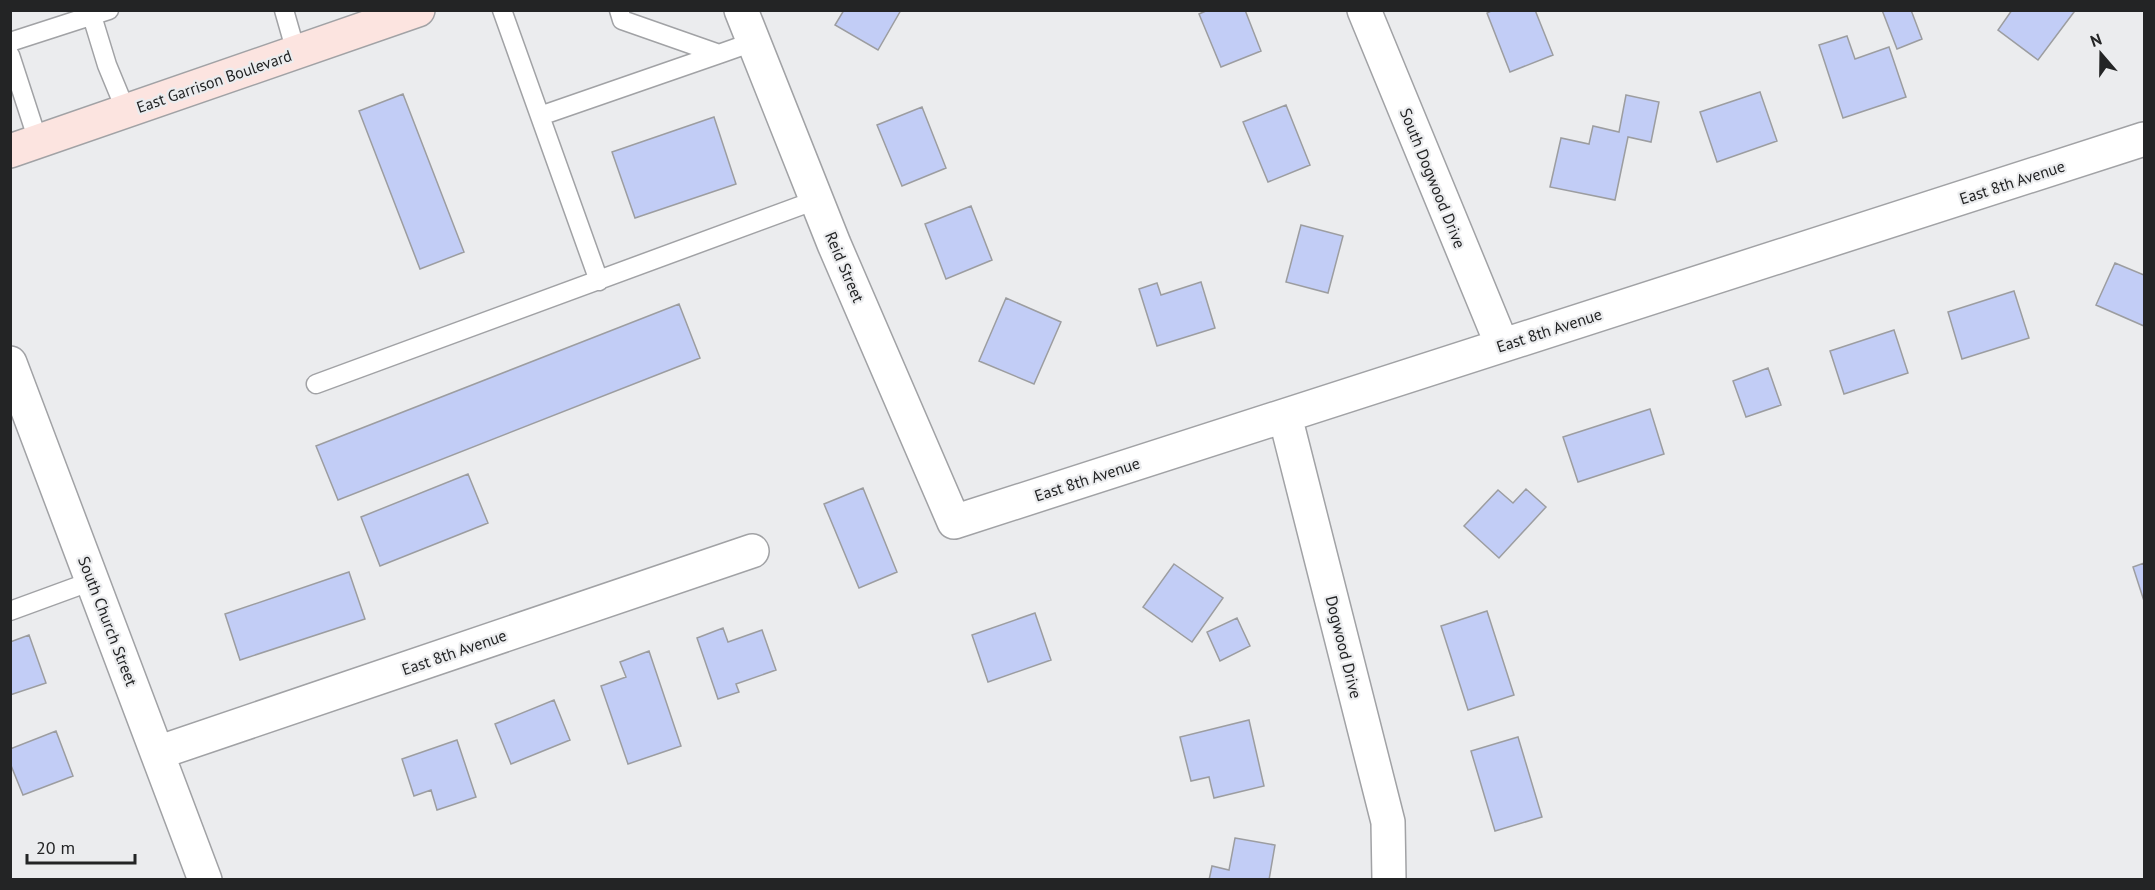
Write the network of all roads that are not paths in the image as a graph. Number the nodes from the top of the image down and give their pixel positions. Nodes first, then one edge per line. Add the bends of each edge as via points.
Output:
1 (284, 10) edge
2 (502, 10) edge
3 (619, 10) edge
4 (741, 10) edge
5 (1364, 10) edge
6 (407, 12) edge
7 (100, 13) edge
8 (10, 42) edge
9 (753, 42) junction
10 (296, 52) junction
11 (719, 54) junction
12 (10, 55) edge
13 (126, 111) junction
14 (540, 116) junction
15 (2145, 139) edge
16 (24, 146) edge
17 (816, 200) junction
18 (599, 281) junction
19 (1502, 345) junction
20 (10, 363) edge
21 (316, 384) dead end
22 (1285, 416) junction
23 (954, 522) joint
24 (752, 551) dead end
25 (92, 581) junction
26 (10, 611) edge
27 (157, 753) junction
28 (205, 879) edge
29 (1389, 879) edge

1 - 10 lane
2 - 14 lane
3 - 11 lane via 622,20
4 - 9 street, Reid Street
5 - 19 street, South Dogwood Drive
6 - 10 main road, East Garrison Boulevard
7 - 8 lane
7 - 13 lane via 108,65
9 - 11 lane
9 - 17 street, Reid Street
10 - 13 main road, East Garrison Boulevard
11 - 14 lane
12 - 16 lane
13 - 16 main road, East Garrison Boulevard
14 - 18 lane
15 - 19 street, East 8th Avenue
17 - 18 lane
17 - 23 street, Reid Street
18 - 21 lane
19 - 22 street, East 8th Avenue
20 - 25 street, South Church Street
22 - 23 street, East 8th Avenue
22 - 29 street, Dogwood Drive via 1388,822
24 - 27 street, East 8th Avenue
25 - 26 lane
25 - 27 street, South Church Street
27 - 28 street, South Church Street

